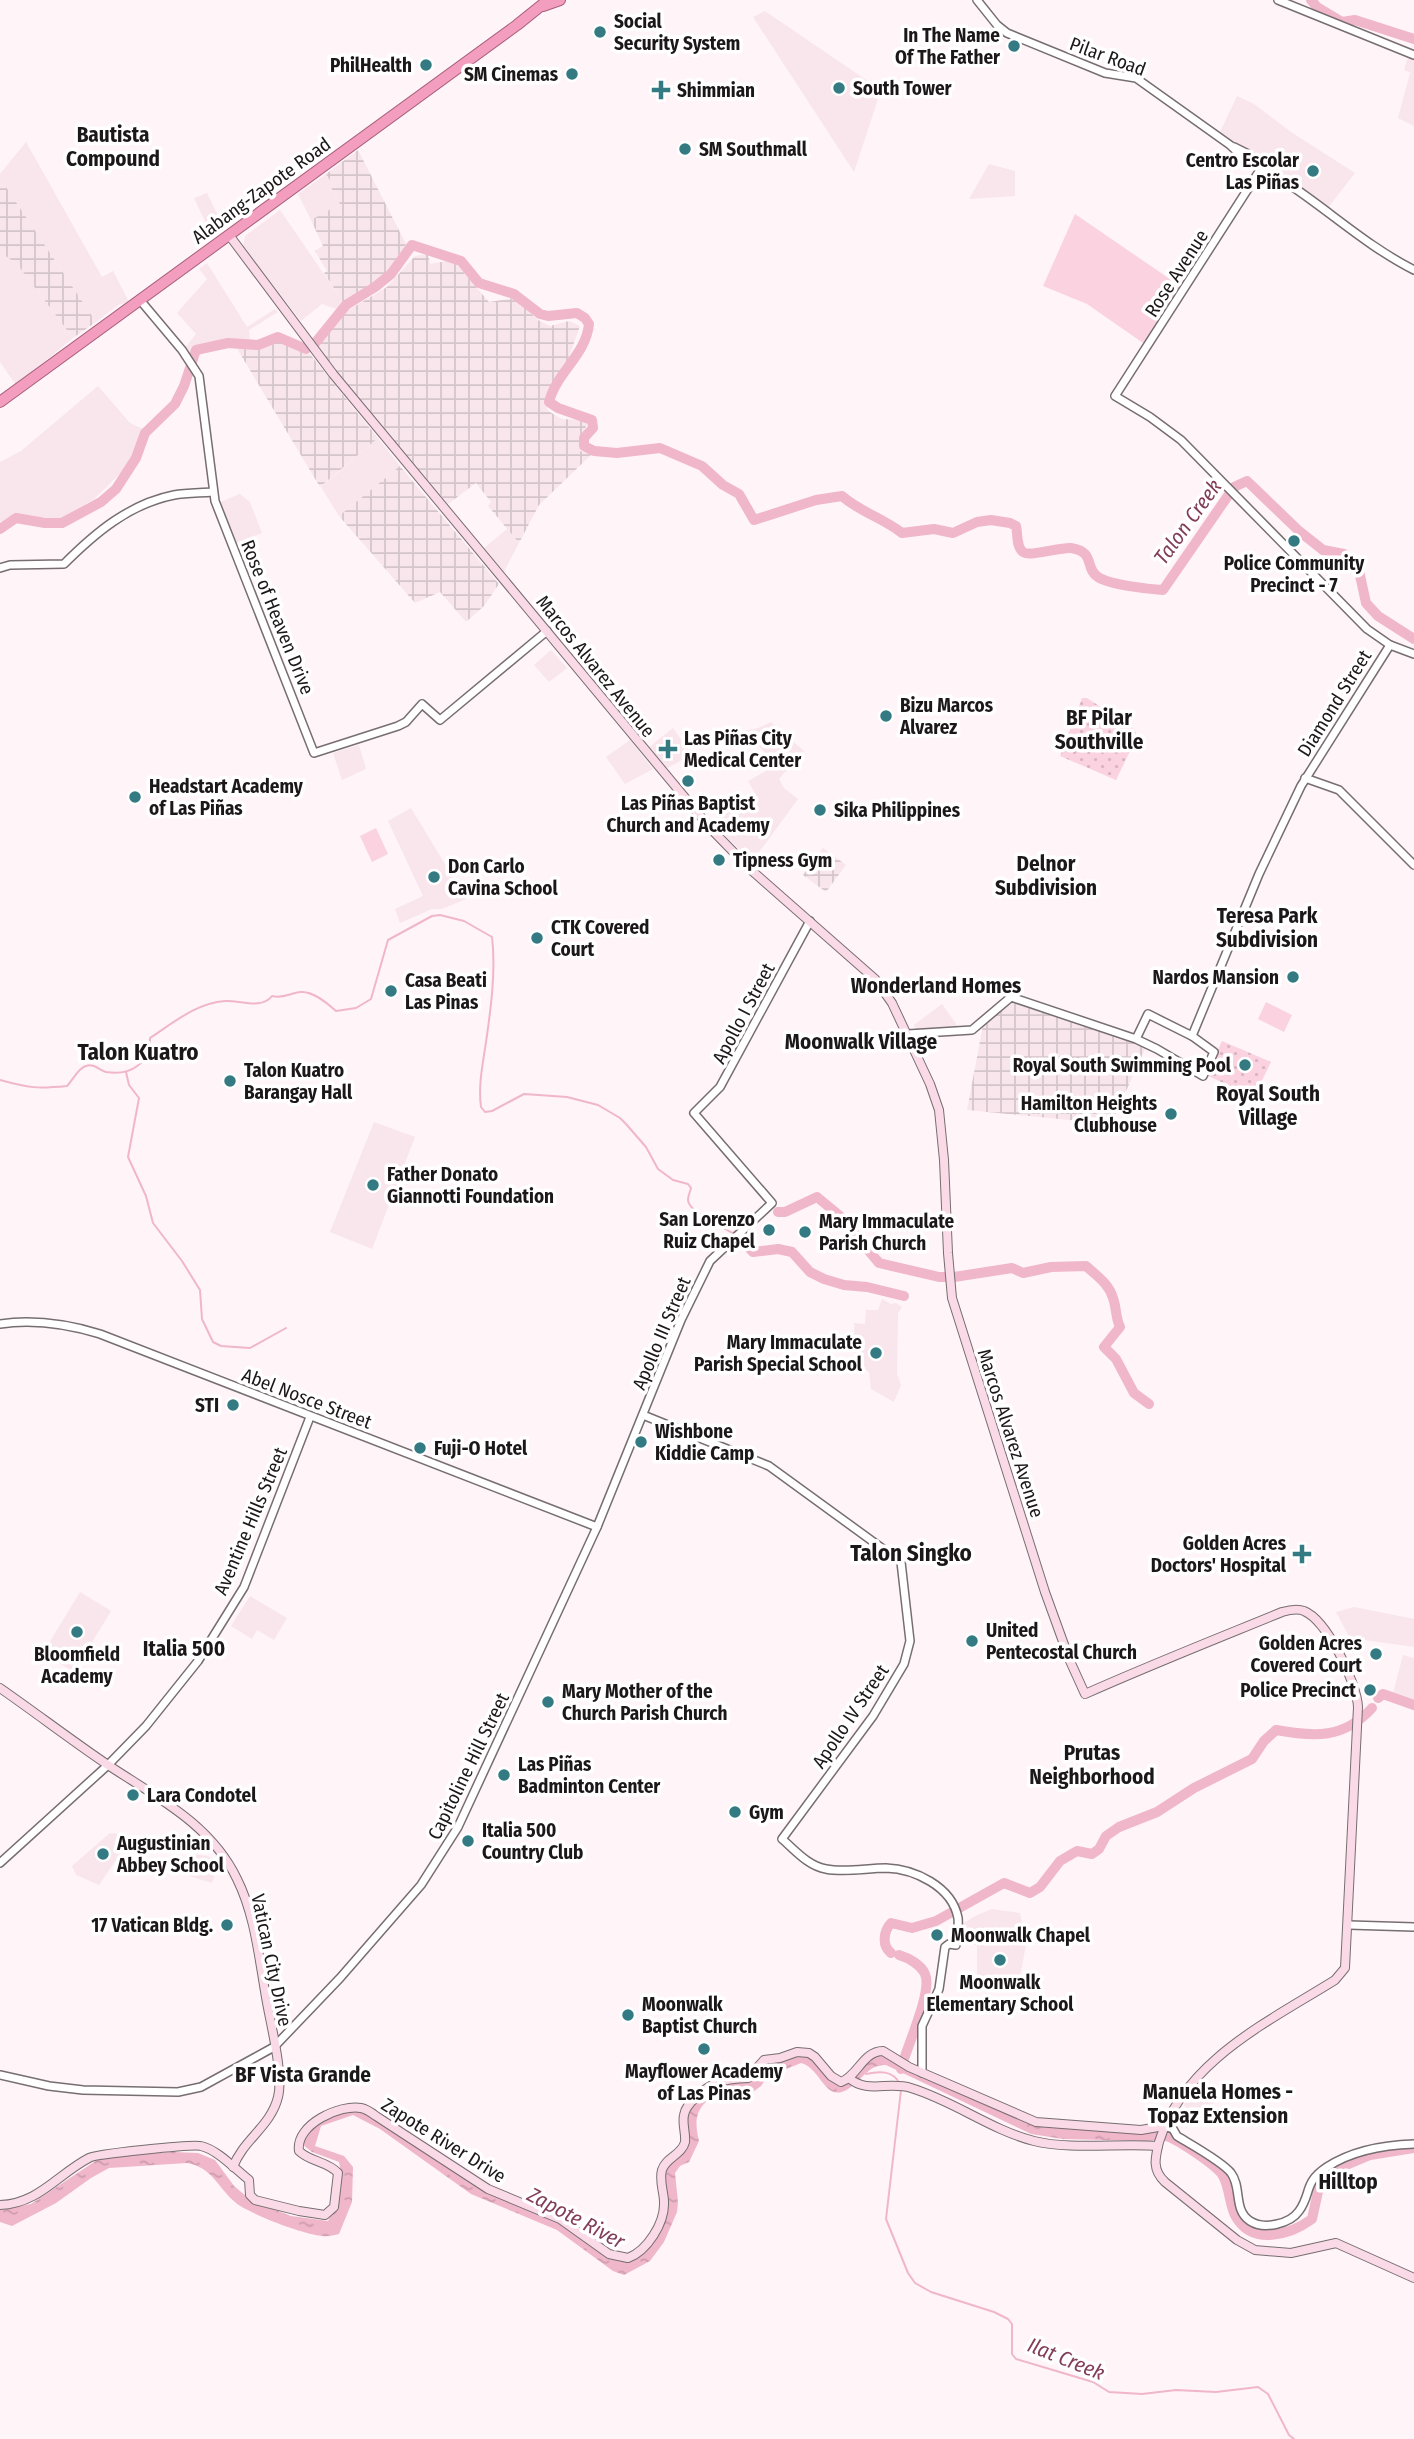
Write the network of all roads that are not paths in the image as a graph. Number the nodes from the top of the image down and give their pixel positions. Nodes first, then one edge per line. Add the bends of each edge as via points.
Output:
1 (560, 0) edge
2 (976, 0) edge
3 (1278, 0) edge
4 (545, 3) edge
5 (1414, 55) edge
6 (1260, 166) junction
7 (229, 236) junction
8 (1414, 270) edge
9 (140, 300) junction
10 (0, 402) edge
11 (212, 492) junction
12 (0, 568) edge
13 (547, 631) junction
14 (1390, 645) junction
15 (1414, 654) edge
16 (1306, 778) junction
17 (1414, 865) edge
18 (810, 921) junction
19 (908, 1034) junction
20 (1192, 1037) junction
21 (1136, 1039) junction
22 (772, 1203) joint
23 (0, 1324) edge
24 (643, 1415) junction
25 (310, 1417) junction
26 (611, 1496) joint
27 (597, 1527) junction
28 (0, 1688) edge
29 (108, 1765) junction
30 (0, 1863) edge
31 (1349, 1925) junction
32 (1414, 1927) edge
33 (274, 2047) junction
34 (922, 2073) junction
35 (0, 2075) edge
36 (852, 2080) junction
37 (1161, 2136) junction
38 (1414, 2144) edge
39 (233, 2167) junction
40 (0, 2205) edge
41 (1414, 2278) edge

1 - 4 highway, Alabang-Zapote Road
2 - 6 street, Pilar Road via 1007,33 1105,72 1136,78
3 - 5 street
4 - 7 highway, Alabang-Zapote Road
6 - 8 street, Pilar Road
6 - 14 street, Rose Avenue via 1115,396 1167,428 1367,629
7 - 9 highway, Alabang-Zapote Road
7 - 13 main road, Marcos Alvarez Avenue via 311,346
9 - 10 highway, Alabang-Zapote Road
9 - 11 street, Rose of Heaven Drive via 195,368 202,385
11 - 12 street via 174,495 127,512 96,533 64,564
11 - 13 street, Rose of Heaven Drive via 314,754 398,726 422,704 440,720
13 - 18 main road, Marcos Alvarez Avenue via 711,829
14 - 15 street
14 - 16 street, Diamond Street
16 - 17 street via 1339,790
16 - 20 street, Diamond Street via 1259,874
18 - 19 main road, Marcos Alvarez Avenue via 883,988
18 - 22 street, Apollo I Street via 720,1087 694,1113
19 - 21 street via 972,1030 1011,997
19 - 31 main road, Marcos Alvarez Avenue via 939,1110 952,1298 1045,1592 1085,1694 1282,1612 1298,1610 1319,1623 1356,1690
20 - 21 street via 1148,1014
20 - 21 street via 1214,1052 1203,1076
22 - 24 street, Apollo III Street via 710,1261
23 - 25 street, Abel Nosce Street via 51,1323 92,1331
24 - 26 street, Apollo III Street
24 - 34 street, Apollo IV Street via 769,1466 901,1562 911,1641 904,1664 873,1716 782,1839 812,1864 829,1870 887,1868 911,1873 947,1895 957,1915 956,1945 945,1947 939,1989 922,2026
25 - 27 street, Abel Nosce Street
25 - 29 street, Aventine Hills Street via 241,1593 173,1694
26 - 27 street, Capitoline Hill Street
27 - 33 street, Capitoline Hill Street via 439,1860 309,2013
28 - 29 main road, Vatican City Drive
29 - 30 street, Aventine Hills Street
29 - 33 main road, Vatican City Drive via 189,1819 230,1867 250,1915
31 - 32 street
31 - 37 main road, Marcos Alvarez Avenue via 1343,1973 1214,2060 1186,2090
33 - 35 street, Capitoline Hill Street via 201,2087 178,2092 83,2090
33 - 39 main road, Vatican City Drive via 279,2079 276,2101 266,2123 238,2153
34 - 36 main road via 883,2051 874,2052
34 - 37 main road via 1036,2122 1141,2130
36 - 37 main road, Zapote River Drive via 902,2086 1036,2142 1057,2145
36 - 39 main road, Zapote River Drive via 836,2080 812,2054 801,2051 764,2060 748,2078 726,2079 705,2087 684,2113 682,2148 663,2167 660,2221 645,2247 628,2258 609,2254 560,2219 488,2189 360,2108 316,2121 298,2140 302,2155 338,2174 334,2207 329,2212 315,2214 255,2200 249,2180
37 - 38 street via 1173,2129 1231,2173 1243,2214 1259,2226 1293,2217 1312,2179 1350,2154
37 - 41 main road via 1155,2165 1160,2177 1245,2246 1291,2253 1336,2243
39 - 40 main road, Zapote River Drive via 199,2145 105,2153 78,2164 43,2192

